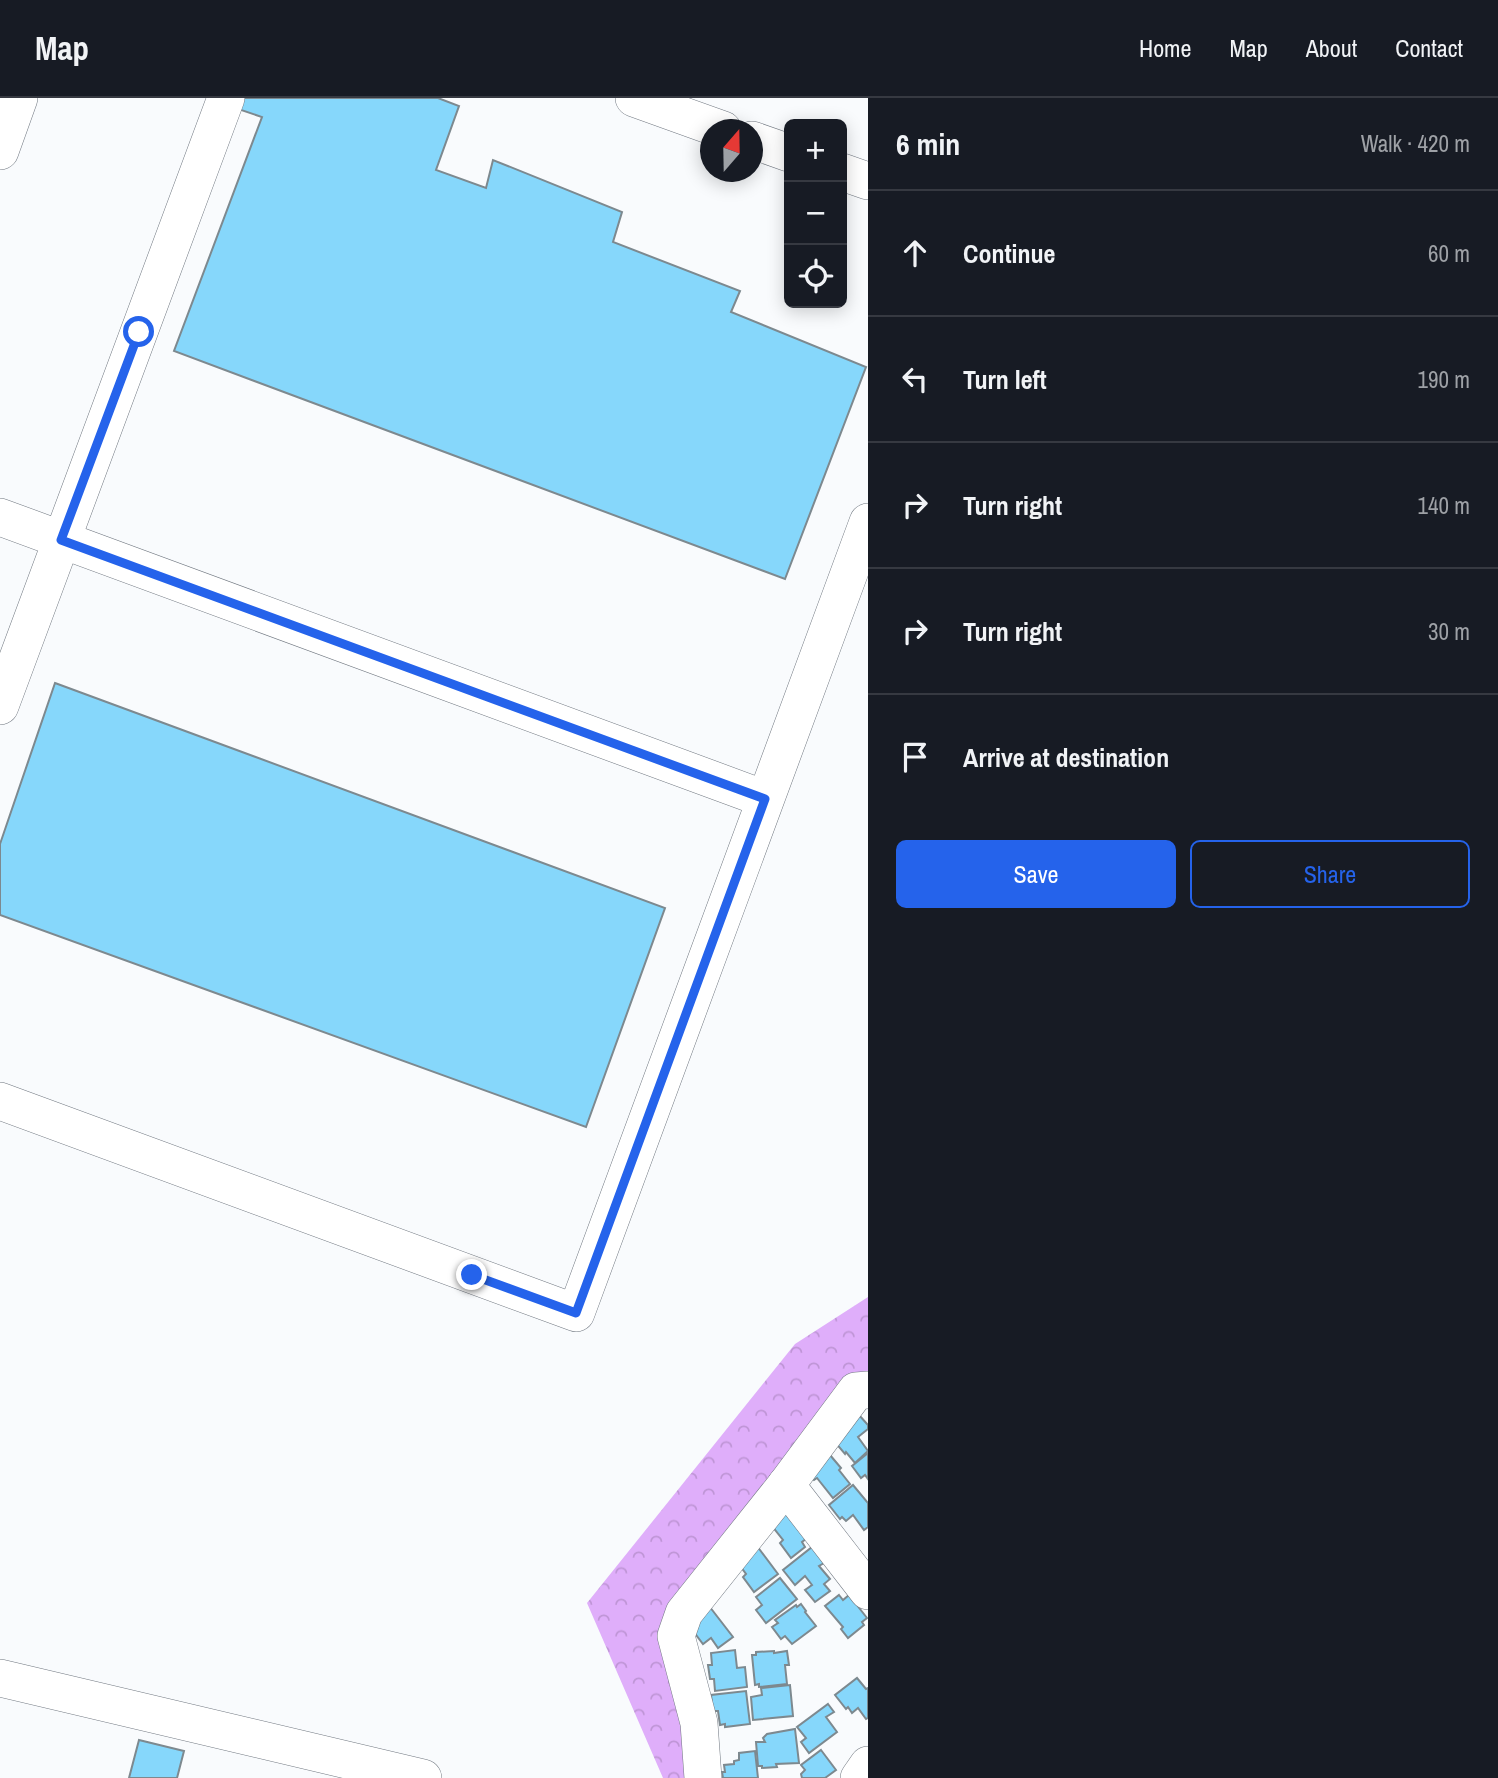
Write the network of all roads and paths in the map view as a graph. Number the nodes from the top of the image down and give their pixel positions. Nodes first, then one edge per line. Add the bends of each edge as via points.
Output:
1 (19, 98) edge
2 (226, 98) edge
3 (634, 98) edge
4 (700, 122) edge
5 (763, 144) edge
6 (0, 151) edge
7 (784, 151) edge
8 (847, 174) edge
9 (868, 181) edge
10 (0, 517) edge
11 (868, 522) edge
12 (61, 540) junction
13 (0, 706) edge
14 (765, 799) junction
15 (0, 1101) edge
16 (868, 1390) edge
17 (786, 1485) junction
18 (868, 1591) edge
19 (0, 1678) edge
20 (868, 1765) edge
21 (423, 1778) edge
22 (703, 1778) edge
23 (859, 1778) edge

1 - 6 street
2 - 12 street
3 - 4 street
5 - 7 street
8 - 9 street
10 - 12 street
11 - 14 street
12 - 13 street
12 - 14 street
14 - 15 street via 576,1313
16 - 17 street via 856,1391
17 - 18 street
17 - 22 street via 684,1613 676,1636 699,1723
19 - 21 street
20 - 23 street

